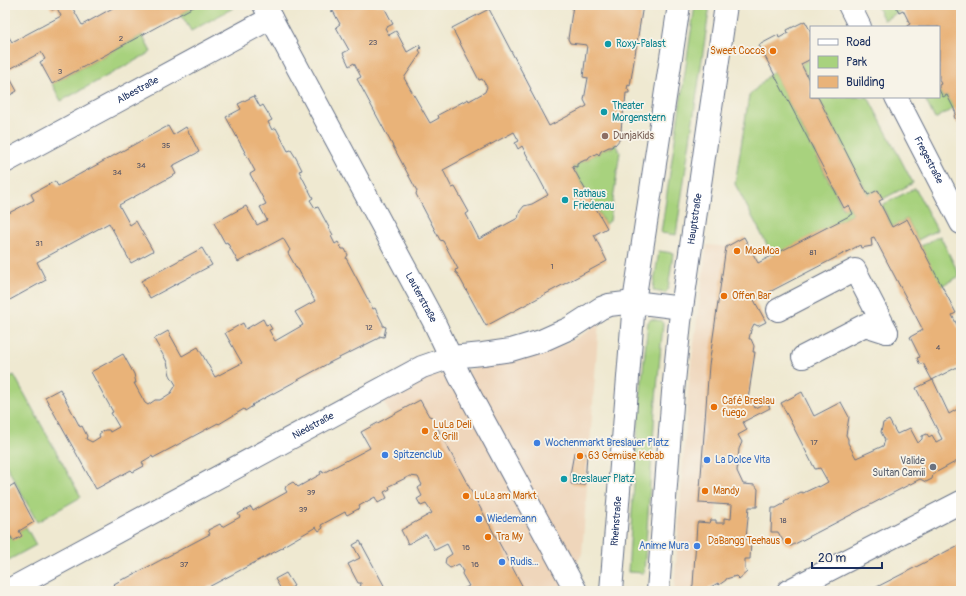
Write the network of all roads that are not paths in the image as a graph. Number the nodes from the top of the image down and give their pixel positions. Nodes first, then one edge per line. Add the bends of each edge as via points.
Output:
1 (678, 5) edge
2 (726, 5) edge
3 (849, 5) edge
4 (268, 12) edge
5 (860, 26) edge
6 (897, 98) edge
7 (5, 162) edge
8 (961, 224) edge
9 (634, 302) junction
10 (682, 308) junction
11 (778, 310) dead end
12 (451, 356) junction
13 (803, 356) dead end
14 (961, 502) edge
15 (7, 591) edge
16 (576, 591) edge
17 (610, 591) edge
18 (658, 591) edge
19 (788, 591) edge

1 - 9 street
2 - 10 street, Hauptstraße
3 - 5 street
4 - 7 street, Albestraße
4 - 12 street, Lauterstraße
6 - 8 street, Fregestraße
9 - 10 street, Niedstraße
9 - 12 street, Niedstraße via 601,308 570,328 541,341 511,350
9 - 17 street, Rheinstraße
10 - 18 street, Hauptstraße
11 - 13 street via 855,270 887,332 865,325
12 - 15 street, Niedstraße via 415,370
12 - 16 street, Lauterstraße
14 - 19 street

